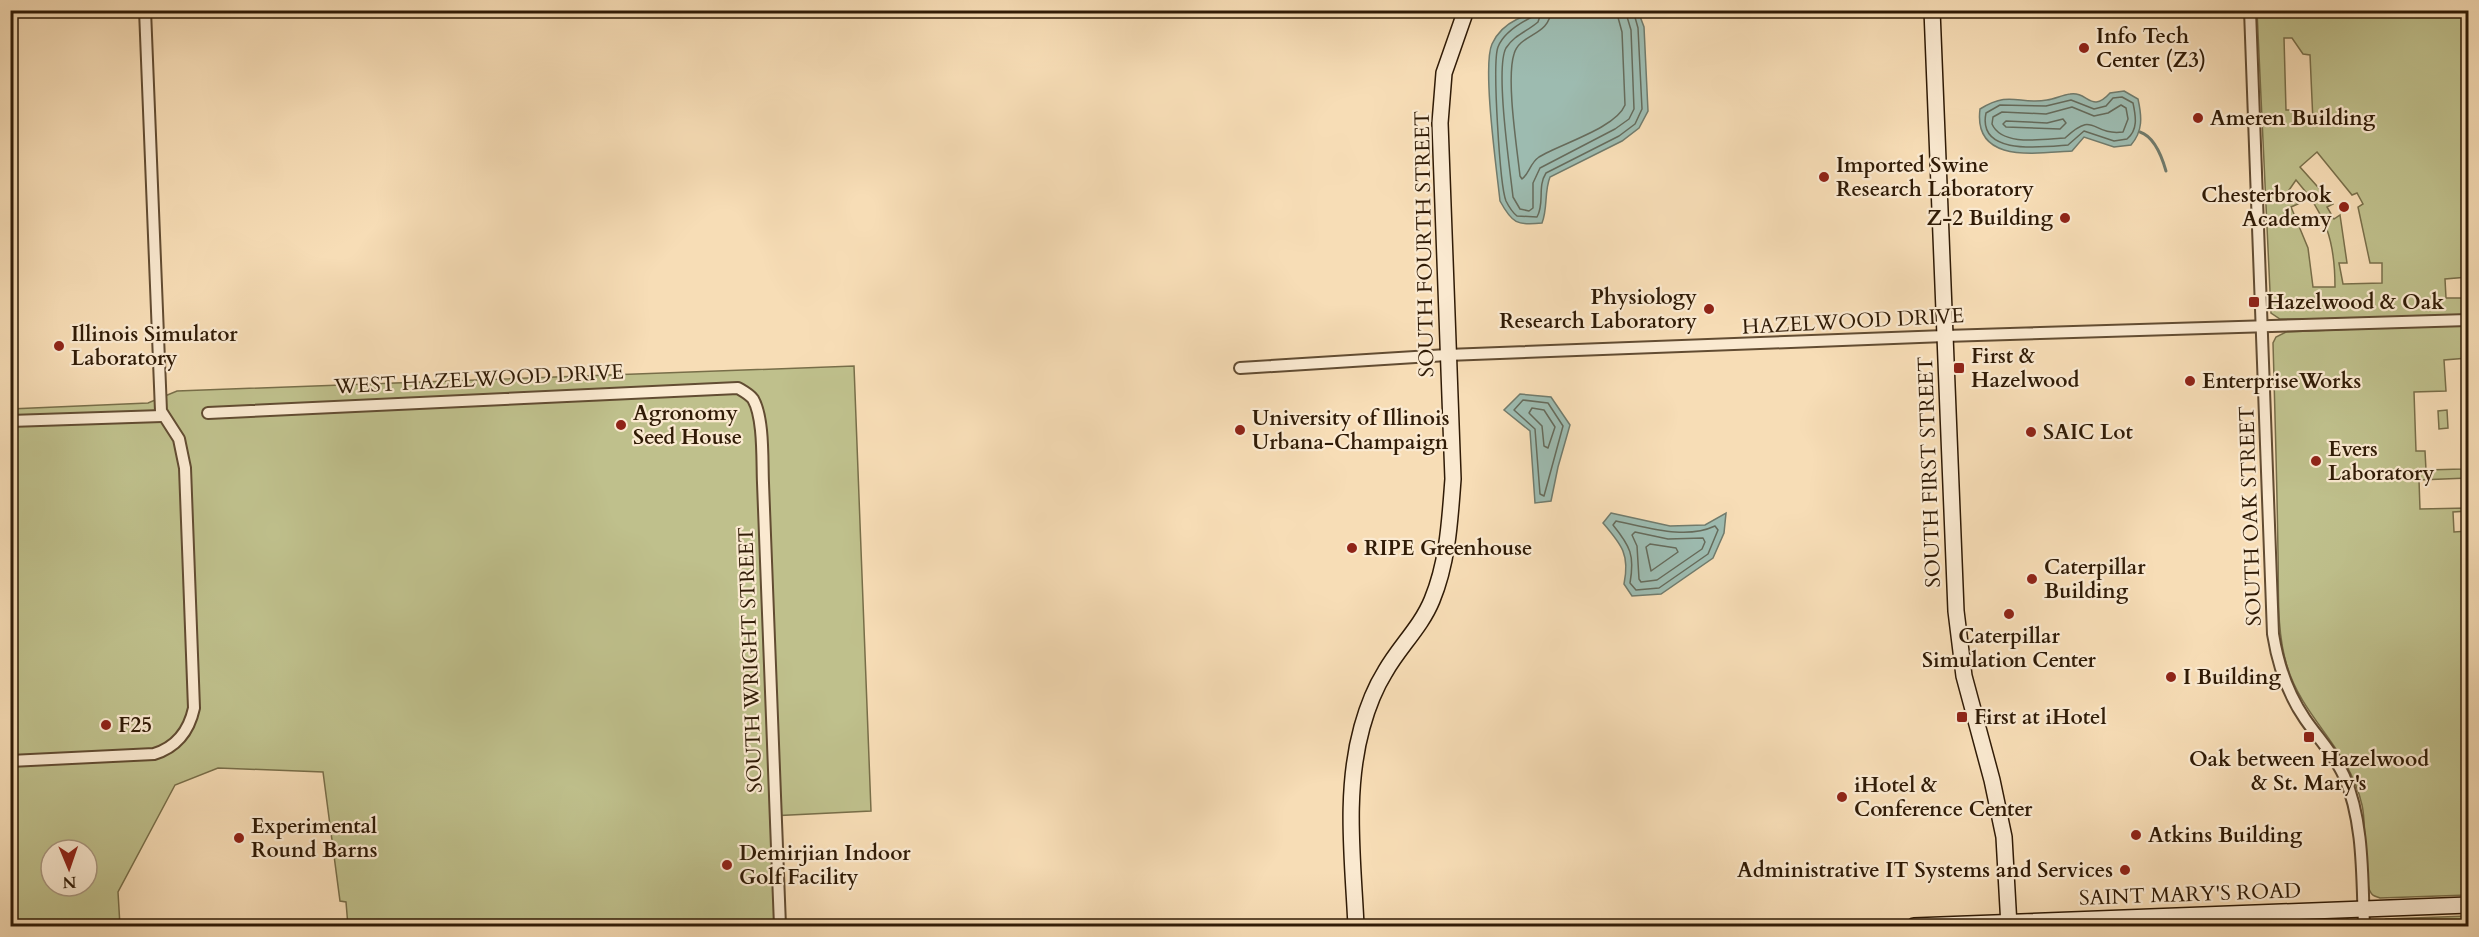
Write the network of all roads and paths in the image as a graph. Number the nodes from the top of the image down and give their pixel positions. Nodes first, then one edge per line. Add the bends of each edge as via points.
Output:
1 (145, 10) edge
2 (1466, 10) edge
3 (1932, 10) edge
4 (2250, 10) edge
5 (2469, 320) edge
6 (2263, 326) junction
7 (1945, 336) junction
8 (1447, 356) junction
9 (1240, 368) dead end
10 (750, 395) joint
11 (208, 412) dead end
12 (162, 416) junction
13 (10, 421) edge
14 (10, 761) edge
15 (2469, 905) edge
16 (2363, 909) junction
17 (2009, 925) edge
18 (780, 927) edge
19 (1356, 927) edge
20 (1914, 927) edge
21 (2364, 927) edge

1 - 12 street
2 - 8 street, SOUTH FOURTH STREET via 1444,73 1440,123
3 - 7 street, SOUTH FIRST STREET
4 - 6 street, SOUTH OAK STREET
5 - 6 street, HAZELWOOD DRIVE
6 - 7 street, HAZELWOOD DRIVE
6 - 16 street, SOUTH OAK STREET via 2276,652 2287,689 2334,757 2350,792 2356,815
7 - 8 street, HAZELWOOD DRIVE
7 - 17 street, SOUTH FIRST STREET via 1959,645 2004,837
8 - 9 street, HAZELWOOD DRIVE
8 - 19 street, SOUTH FOURTH STREET via 1453,478 1448,536 1432,600 1384,673 1362,725 1350,794
10 - 11 street, WEST HAZELWOOD DRIVE via 738,388 622,391
10 - 18 street, SOUTH WRIGHT STREET via 758,410 762,472
12 - 13 street
12 - 14 street via 179,439 185,468 194,699 188,727 172,747 154,754
15 - 16 street, SAINT MARY'S ROAD
16 - 17 street, SAINT MARY'S ROAD
16 - 21 street, SOUTH OAK STREET
17 - 20 street, SAINT MARY'S ROAD

